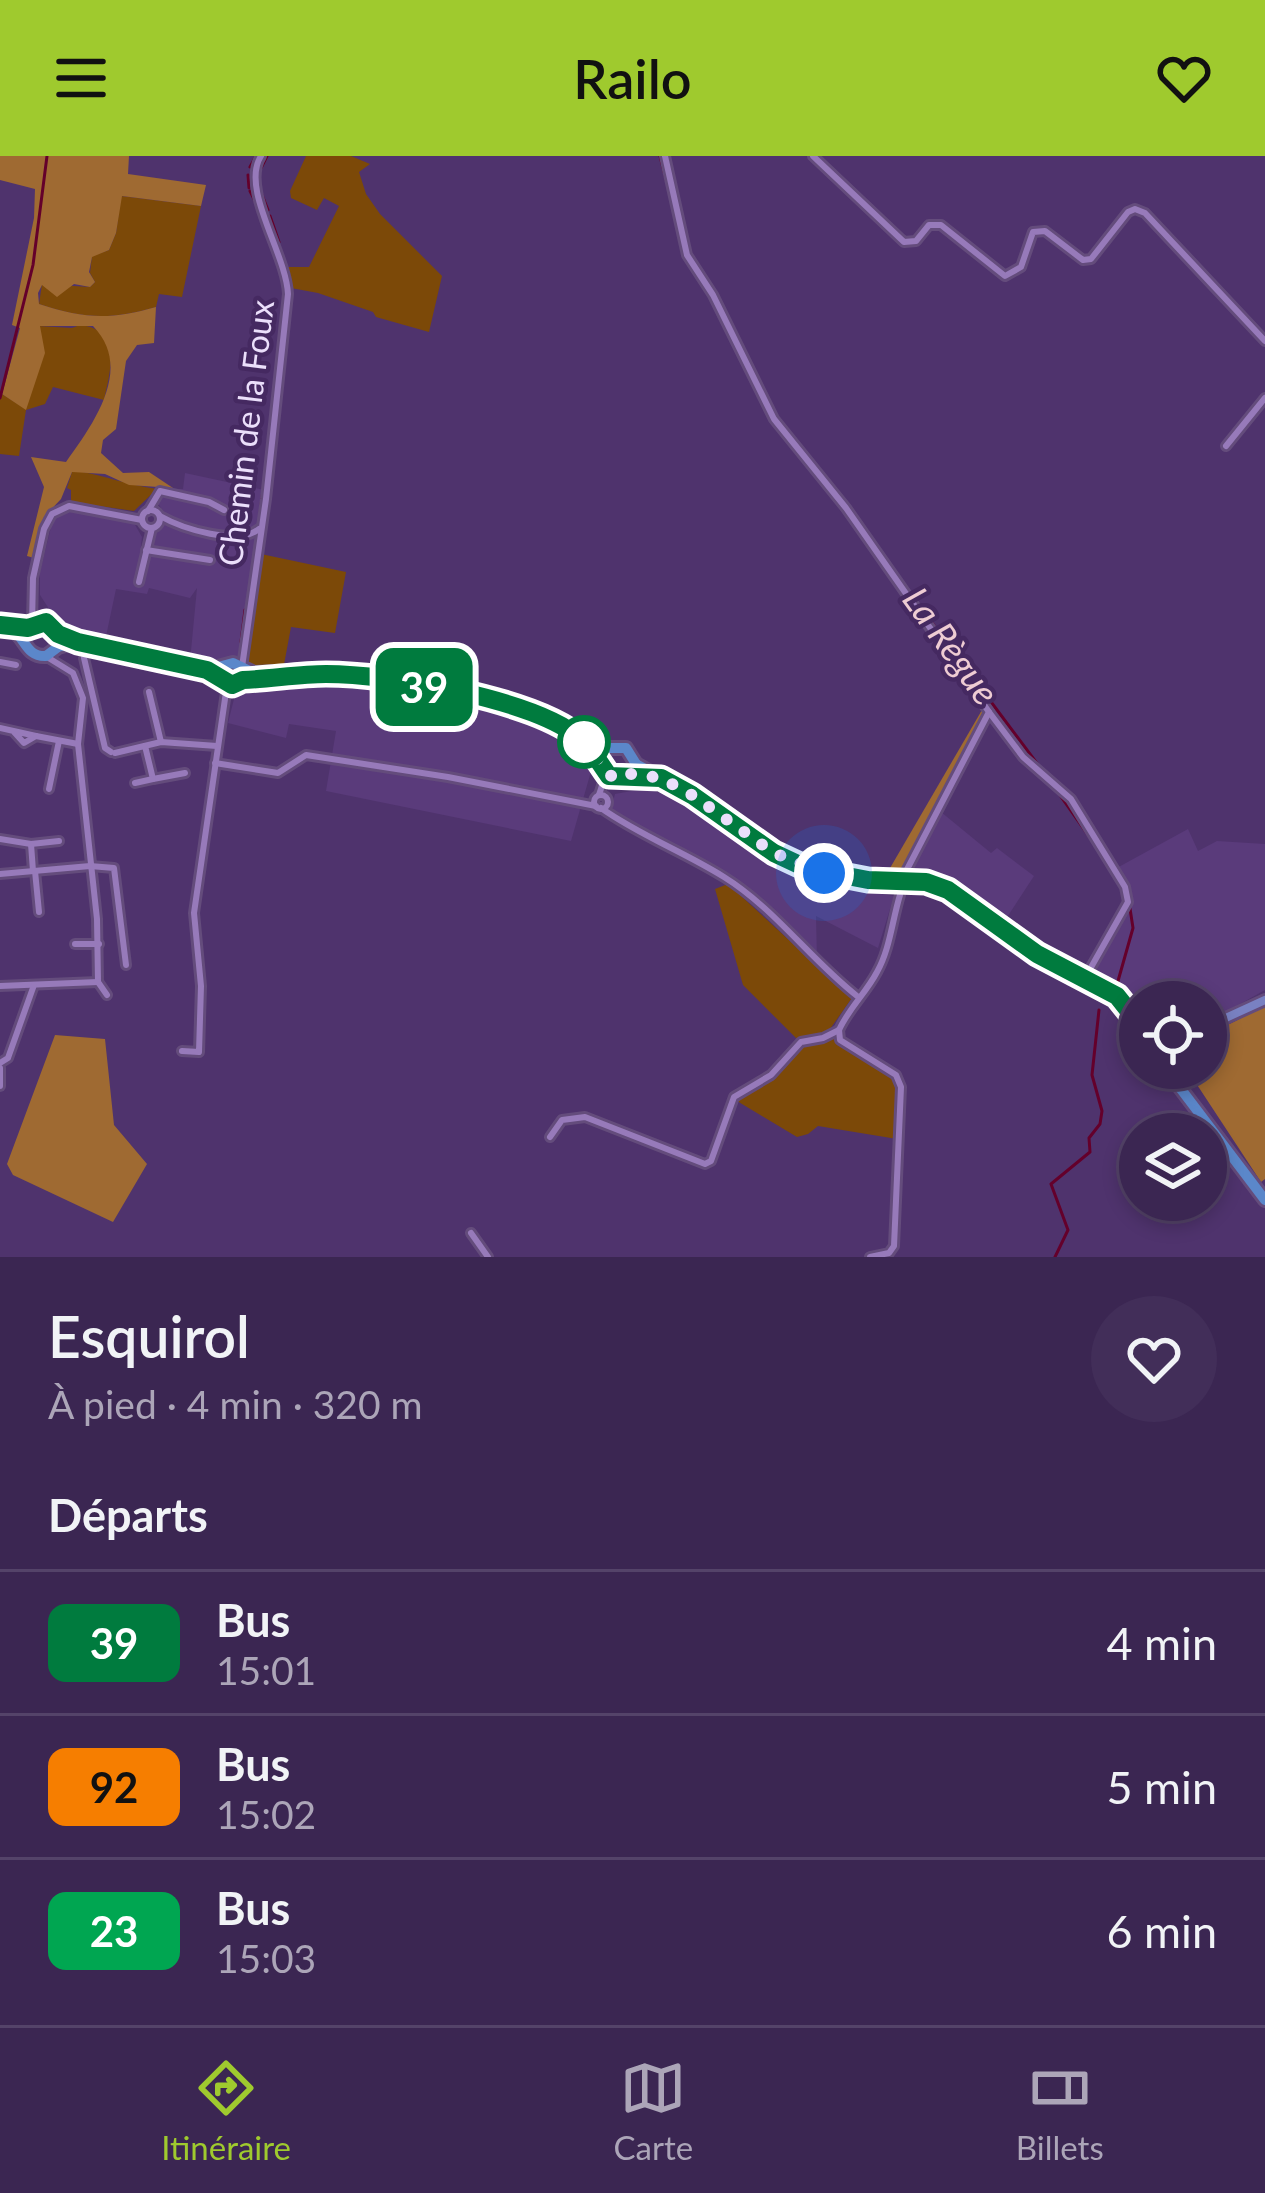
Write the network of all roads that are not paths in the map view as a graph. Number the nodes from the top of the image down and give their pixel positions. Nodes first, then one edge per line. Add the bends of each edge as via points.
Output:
1 (261, 156) edge
2 (665, 156) edge
3 (813, 156) edge
4 (1265, 341) edge
5 (1265, 398) edge
6 (1226, 446) dead end
7 (224, 510) dead end
8 (151, 517) junction
9 (254, 533) junction
10 (259, 547) junction
11 (146, 550) junction
12 (210, 560) dead end
13 (139, 582) dead end
14 (35, 600) junction
15 (3, 626) edge
16 (33, 628) junction
17 (54, 650) junction
18 (84, 658) dead end
19 (0, 662) edge
20 (16, 665) dead end
21 (234, 674) junction
22 (86, 685) junction
23 (149, 692) dead end
24 (989, 712) junction
25 (0, 728) edge
26 (59, 741) junction
27 (161, 742) junction
28 (78, 744) junction
29 (145, 746) junction
30 (218, 746) junction
31 (215, 763) junction
32 (609, 766) junction
33 (633, 769) junction
34 (185, 773) dead end
35 (153, 779) junction
36 (135, 783) dead end
37 (49, 789) dead end
38 (600, 802) junction
39 (0, 838) edge
40 (59, 841) dead end
41 (31, 844) junction
42 (92, 866) junction
43 (34, 871) junction
44 (0, 874) edge
45 (902, 879) junction
46 (900, 895) dead end
47 (39, 912) dead end
48 (75, 944) dead end
49 (99, 944) junction
50 (126, 965) dead end
51 (1085, 978) junction
52 (98, 982) junction
53 (34, 985) junction
54 (0, 986) edge
55 (107, 995) dead end
56 (857, 996) junction
57 (1265, 997) edge
58 (1119, 998) edge
59 (1227, 1018) edge
60 (838, 1030) junction
61 (182, 1051) dead end
62 (0, 1065) edge
63 (0, 1086) edge
64 (1181, 1089) edge
65 (1191, 1089) edge
66 (550, 1137) dead end
67 (1230, 1152) junction
68 (1227, 1154) edge
69 (1265, 1198) edge
70 (471, 1233) dead end
71 (488, 1257) edge
72 (870, 1257) edge

1 - 9 street, Chemin de la Foux via 253,178 288,293
2 - 24 street via 687,255 771,413
3 - 4 street via 904,242 941,225 1006,276 1021,267 1033,232 1045,231 1090,259 1127,212 1145,213
5 - 6 street
7 - 8 street via 168,490 160,491
8 - 9 street
8 - 11 street
8 - 14 street via 69,506 52,514 33,578
9 - 10 street
9 - 10 street, Chemin de la Foux
10 - 21 street, Chemin de la Foux
11 - 12 street
11 - 13 street
14 - 16 street
14 - 16 street
15 - 16 main road
16 - 17 main road
16 - 17 main road via 31,653
17 - 21 main road via 78,642
17 - 22 street
18 - 22 street
19 - 20 street
21 - 30 street, Chemin de la Foux
21 - 32 main road via 379,679 514,704 581,739
22 - 28 street
22 - 29 street via 105,748
23 - 27 street
24 - 45 street
24 - 51 street via 1023,757 1071,799 1125,887 1128,902
25 - 26 street via 24,743 36,736
26 - 28 street
26 - 37 street
27 - 29 street
27 - 30 street
28 - 42 street
29 - 35 street
30 - 31 street, Chemin de la Foux
31 - 38 street via 278,773 306,755
31 - 61 street, Chemin de la Foux via 194,913 199,1052
32 - 33 main road
32 - 33 main road via 626,748
32 - 38 street
33 - 45 main road via 692,795 790,861 846,878
34 - 35 street
35 - 36 street
38 - 56 street via 726,878
39 - 41 street
40 - 41 street
41 - 43 street
42 - 43 street
42 - 49 street
42 - 50 street via 117,870
43 - 44 street
43 - 47 street
45 - 51 main road via 948,890
46 - 56 street via 887,951
48 - 49 street
49 - 52 street
51 - 58 main road
52 - 53 street
52 - 55 street
53 - 54 street
53 - 62 street
56 - 60 street
57 - 59 main road
60 - 66 street via 801,1042 771,1075 734,1097 711,1161 585,1117 562,1120
60 - 72 street via 901,1087 894,1246
62 - 63 street
64 - 67 main road
65 - 69 main road
67 - 68 street
67 - 69 main road
70 - 71 street

